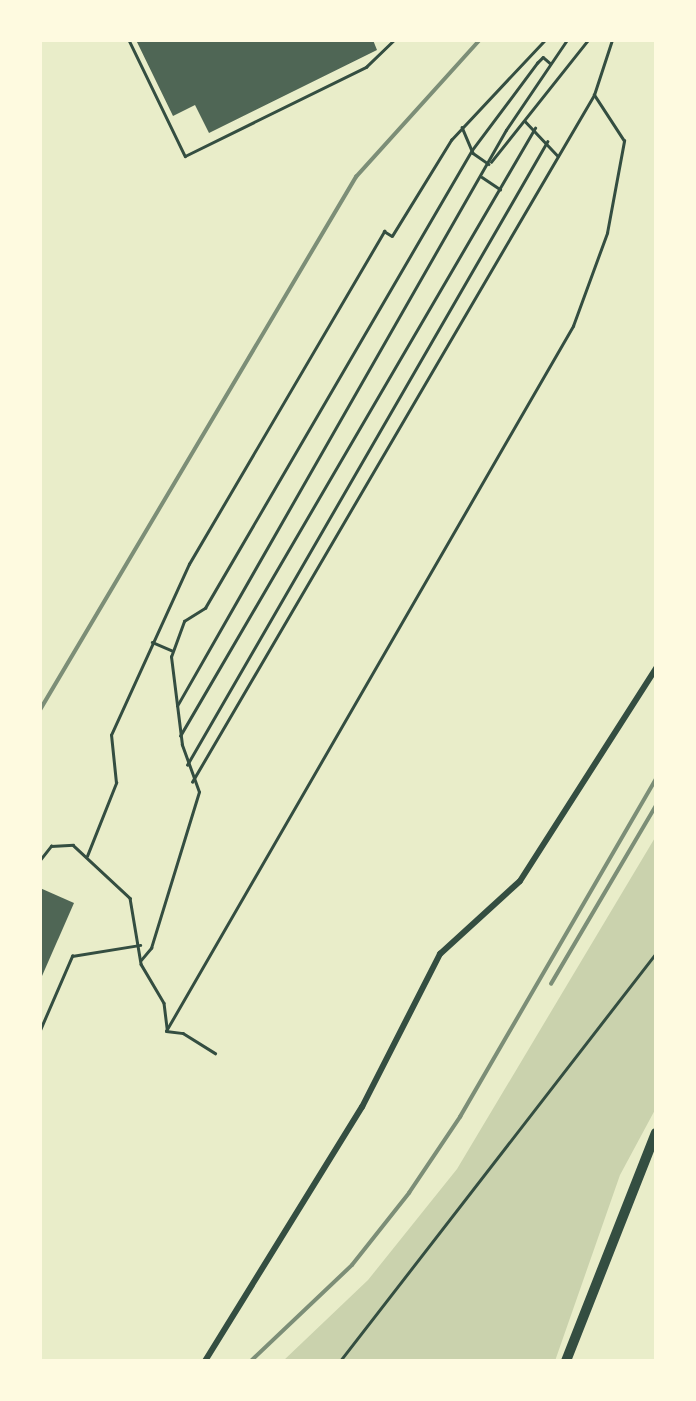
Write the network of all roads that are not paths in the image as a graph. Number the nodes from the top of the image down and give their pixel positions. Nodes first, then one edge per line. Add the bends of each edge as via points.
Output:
1 (129, 40) edge
2 (394, 40) edge
3 (545, 40) edge
4 (567, 40) edge
5 (588, 40) edge
6 (612, 40) edge
7 (550, 63) junction
8 (594, 95) junction
9 (525, 121) junction
10 (462, 127) junction
11 (535, 128) junction
12 (547, 142) junction
13 (472, 150) junction
14 (558, 156) junction
15 (489, 164) junction
16 (481, 177) junction
17 (499, 189) junction
18 (152, 642) junction
19 (171, 650) junction
20 (656, 668) edge
21 (176, 709) junction
22 (180, 736) junction
23 (187, 765) junction
24 (192, 782) junction
25 (87, 856) junction
26 (40, 860) edge
27 (140, 945) junction
28 (141, 960) junction
29 (40, 1030) edge
30 (166, 1031) junction
31 (215, 1053) dead end
32 (656, 1133) edge
33 (205, 1361) edge
34 (566, 1361) edge

1 - 2 lane via 184,156 366,67
3 - 10 lane
4 - 7 lane
5 - 9 lane
6 - 8 lane
7 - 13 lane via 543,57 537,63
7 - 15 lane
8 - 14 lane
8 - 30 lane via 624,141 607,233 573,326
9 - 11 lane
9 - 15 lane
10 - 13 lane
10 - 18 lane via 392,236 384,231 189,564
11 - 12 lane
11 - 17 lane
12 - 14 lane
12 - 23 lane
13 - 15 lane
13 - 19 lane via 205,608 184,621
14 - 24 lane
15 - 16 lane
16 - 17 lane
16 - 21 lane
17 - 22 lane
18 - 19 lane
18 - 25 lane via 111,735 116,783
19 - 21 lane
20 - 33 street via 520,881 440,954 362,1107
21 - 22 lane
22 - 23 lane
23 - 24 lane
24 - 28 lane via 199,792 151,948
25 - 26 lane via 61,843
25 - 27 lane via 133,902
27 - 28 lane
27 - 29 lane via 72,956
28 - 30 lane via 164,1003
30 - 31 lane via 183,1033
32 - 34 highway

